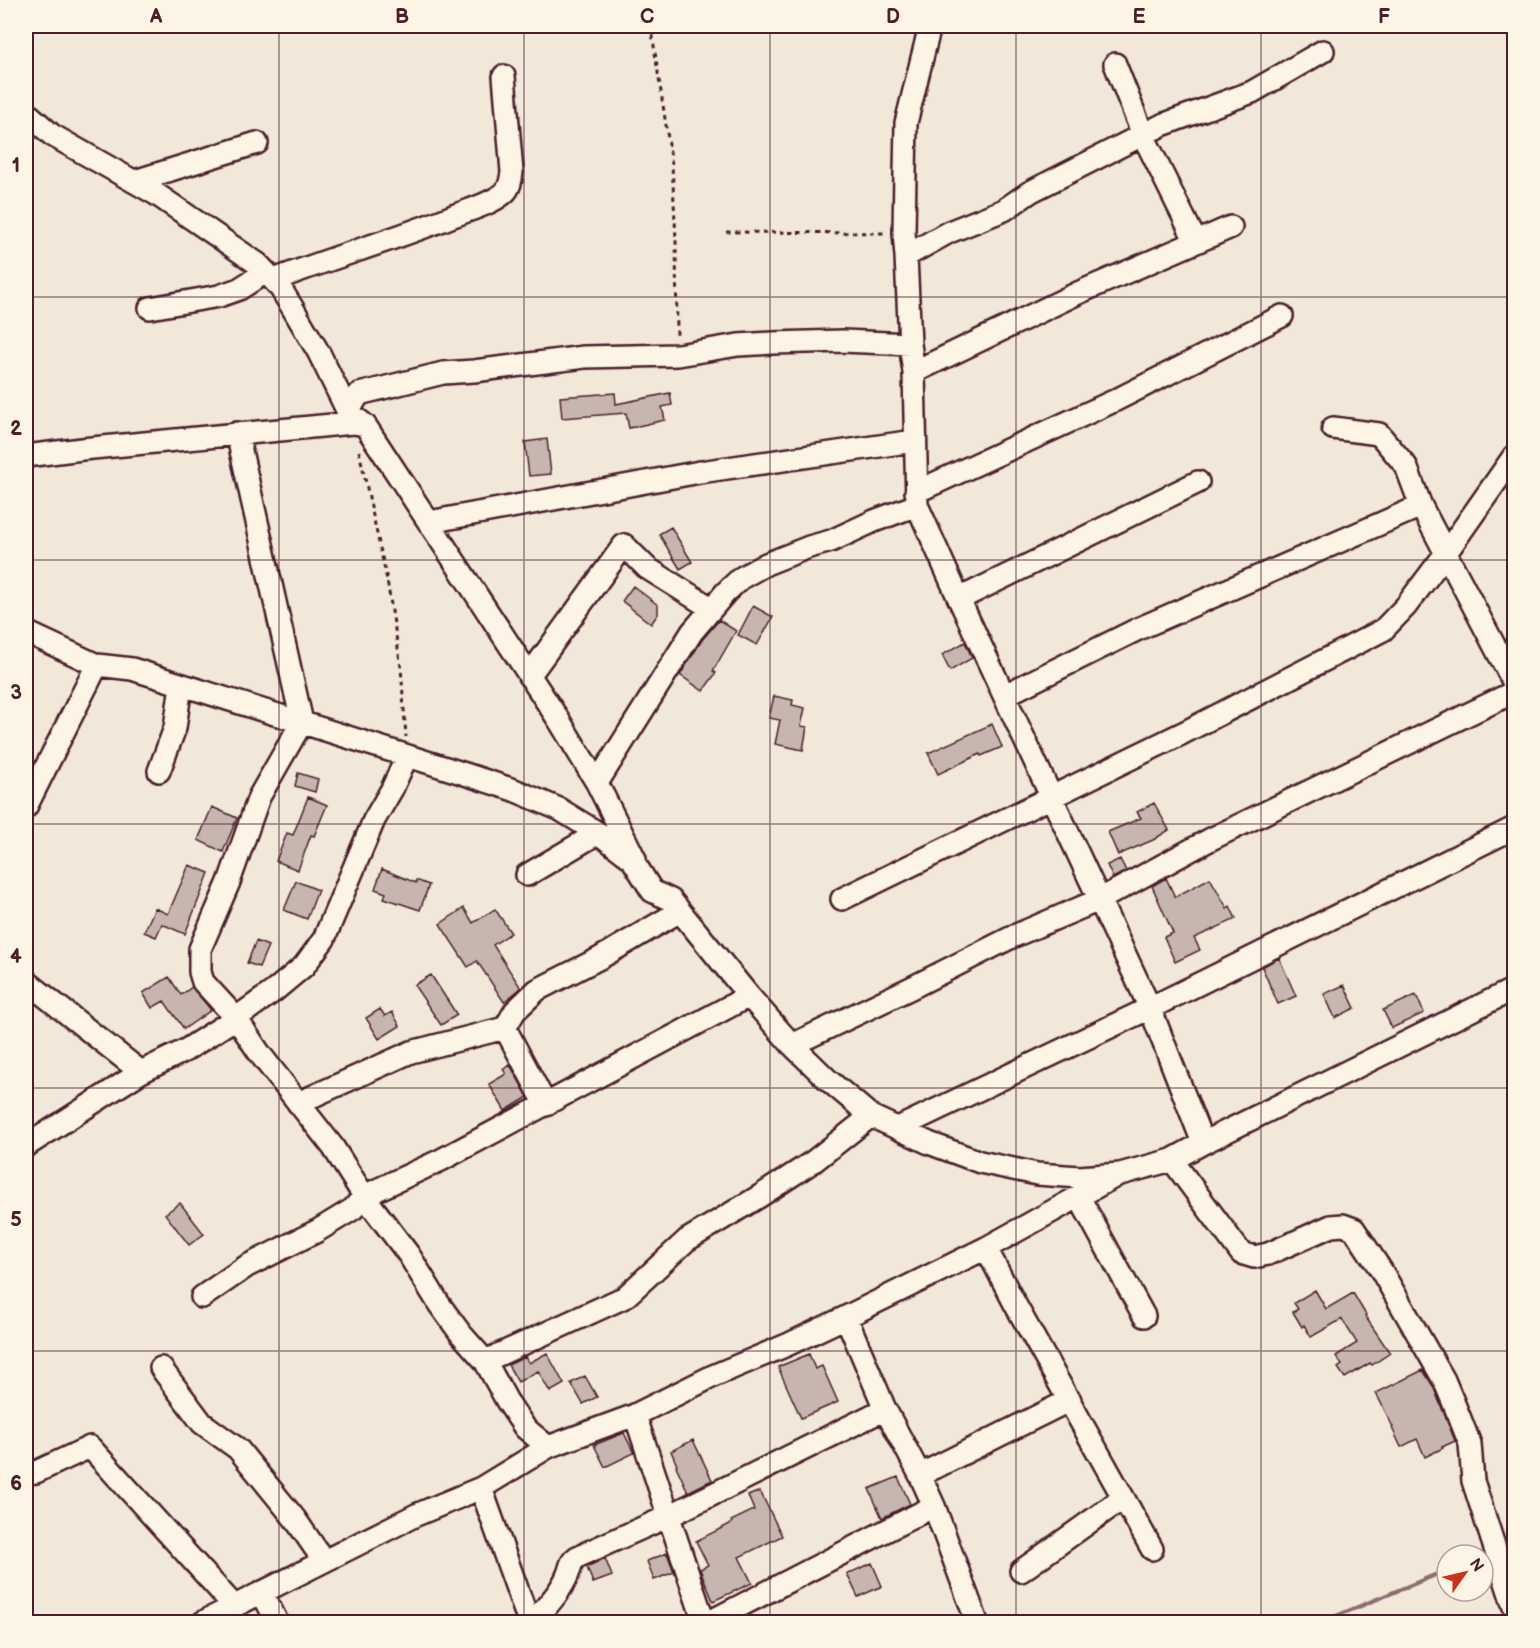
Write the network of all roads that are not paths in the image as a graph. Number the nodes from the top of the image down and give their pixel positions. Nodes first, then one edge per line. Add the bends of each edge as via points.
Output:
1 (930, 26) edge
2 (1323, 51) dead end
3 (1115, 64) dead end
4 (504, 76) dead end
5 (26, 112) edge
6 (1143, 135) junction
7 (257, 143) dead end
8 (135, 181) junction
9 (1232, 226) dead end
10 (1196, 242) junction
11 (906, 256) junction
12 (270, 276) junction
13 (150, 308) dead end
14 (1282, 316) dead end
15 (910, 344) junction
16 (914, 372) junction
17 (355, 420) junction
18 (1333, 428) dead end
19 (237, 433) junction
20 (914, 441) junction
21 (26, 456) edge
22 (1515, 456) edge
23 (1198, 482) dead end
24 (917, 499) junction
25 (1420, 506) junction
26 (429, 522) junction
27 (1446, 553) junction
28 (959, 599) junction
29 (711, 608) junction
30 (30, 637) edge
31 (97, 665) junction
32 (529, 676) junction
33 (1515, 683) edge
34 (181, 685) junction
35 (1515, 692) edge
36 (1005, 695) junction
37 (302, 722) junction
38 (407, 756) junction
39 (159, 771) dead end
40 (597, 783) junction
41 (1052, 797) junction
42 (26, 807) edge
43 (1515, 828) edge
44 (598, 833) junction
45 (527, 875) dead end
46 (652, 891) junction
47 (842, 899) dead end
48 (1099, 900) junction
49 (680, 911) junction
50 (26, 981) edge
51 (1515, 989) edge
52 (749, 996) junction
53 (1149, 1008) junction
54 (236, 1018) junction
55 (505, 1028) junction
56 (792, 1045) junction
57 (141, 1072) junction
58 (298, 1103) junction
59 (546, 1105) junction
60 (871, 1116) junction
61 (898, 1128) junction
62 (1203, 1143) junction
63 (26, 1146) edge
64 (1172, 1160) junction
65 (1120, 1174) junction
66 (364, 1196) junction
67 (1079, 1197) junction
68 (987, 1248) junction
69 (202, 1297) dead end
70 (1144, 1316) dead end
71 (846, 1317) junction
72 (485, 1362) junction
73 (161, 1368) dead end
74 (1070, 1400) junction
75 (885, 1409) junction
76 (635, 1415) junction
77 (548, 1447) junction
78 (26, 1473) edge
79 (920, 1475) junction
80 (481, 1488) junction
81 (1123, 1498) junction
82 (934, 1506) junction
83 (669, 1516) junction
84 (1152, 1549) dead end
85 (324, 1561) junction
86 (1021, 1571) dead end
87 (262, 1592) junction
88 (234, 1606) junction
89 (1515, 1606) edge
90 (202, 1623) edge
91 (277, 1623) edge
92 (531, 1623) edge
93 (707, 1623) edge
94 (977, 1623) edge

1 - 11 street via 906,123
2 - 6 street via 1252,92
3 - 6 street
4 - 12 street via 512,172 506,192 421,229
5 - 8 street via 52,135
6 - 10 street
6 - 11 street via 1040,186 1004,210 949,232
7 - 8 street
8 - 12 street
9 - 10 street
10 - 16 street via 1078,293
11 - 15 street
12 - 13 street via 219,296
12 - 17 street via 320,353
14 - 24 street
15 - 16 street
15 - 17 street via 843,341 738,345 678,355 584,357 443,373 359,394
16 - 20 street
17 - 19 street
17 - 26 street
18 - 25 street via 1378,435 1406,466
19 - 21 street
19 - 37 street
20 - 24 street
20 - 26 street via 700,472
22 - 27 street
23 - 28 street
24 - 28 street
24 - 29 street via 831,541 766,564 741,578
25 - 27 street
25 - 36 street via 1138,629
26 - 32 street
27 - 33 street
27 - 41 street via 1383,630
28 - 36 street
29 - 32 street via 647,568 624,545
29 - 40 street
30 - 31 street
31 - 34 street via 132,669
31 - 42 street
32 - 40 street
34 - 37 street
34 - 39 street via 175,728
35 - 48 street via 1211,839
36 - 41 street
37 - 38 street
37 - 54 street via 259,797 200,949 203,982
38 - 44 street via 514,790 559,809
38 - 54 street via 374,820 324,939 304,966
40 - 46 street
41 - 47 street
41 - 48 street
43 - 53 street
44 - 45 street
44 - 46 street via 632,859
46 - 49 street via 671,900
48 - 53 street
48 - 56 street via 1014,936
49 - 52 street
49 - 55 street via 537,990 515,1011
50 - 57 street
51 - 62 street
52 - 56 street
52 - 59 street
53 - 61 street
53 - 62 street
54 - 57 street
54 - 58 street
55 - 58 street via 411,1052
55 - 59 street
56 - 60 street
57 - 63 street
58 - 66 street
59 - 66 street
60 - 61 street
60 - 72 street via 814,1161 687,1240 625,1297
61 - 65 street via 980,1162 1079,1177
62 - 64 street
64 - 65 street
64 - 89 street via 1241,1253 1254,1257 1268,1254 1331,1226 1354,1229 1444,1380 1470,1444 1473,1481
65 - 67 street
66 - 69 street via 353,1209 248,1266
66 - 72 street
67 - 68 street
67 - 70 street
68 - 71 street
68 - 74 street
71 - 75 street
71 - 76 street
72 - 77 street via 525,1428
73 - 85 street via 202,1423 238,1449
74 - 79 street
74 - 81 street
75 - 79 street
75 - 83 street
76 - 77 street
76 - 83 street
77 - 80 street
78 - 88 street via 90,1447
79 - 82 street
80 - 85 street
80 - 92 street
81 - 84 street
81 - 86 street
82 - 93 street
82 - 94 street
83 - 92 street via 572,1560 555,1596
83 - 93 street
85 - 87 street
87 - 88 street
87 - 91 street
88 - 90 street

